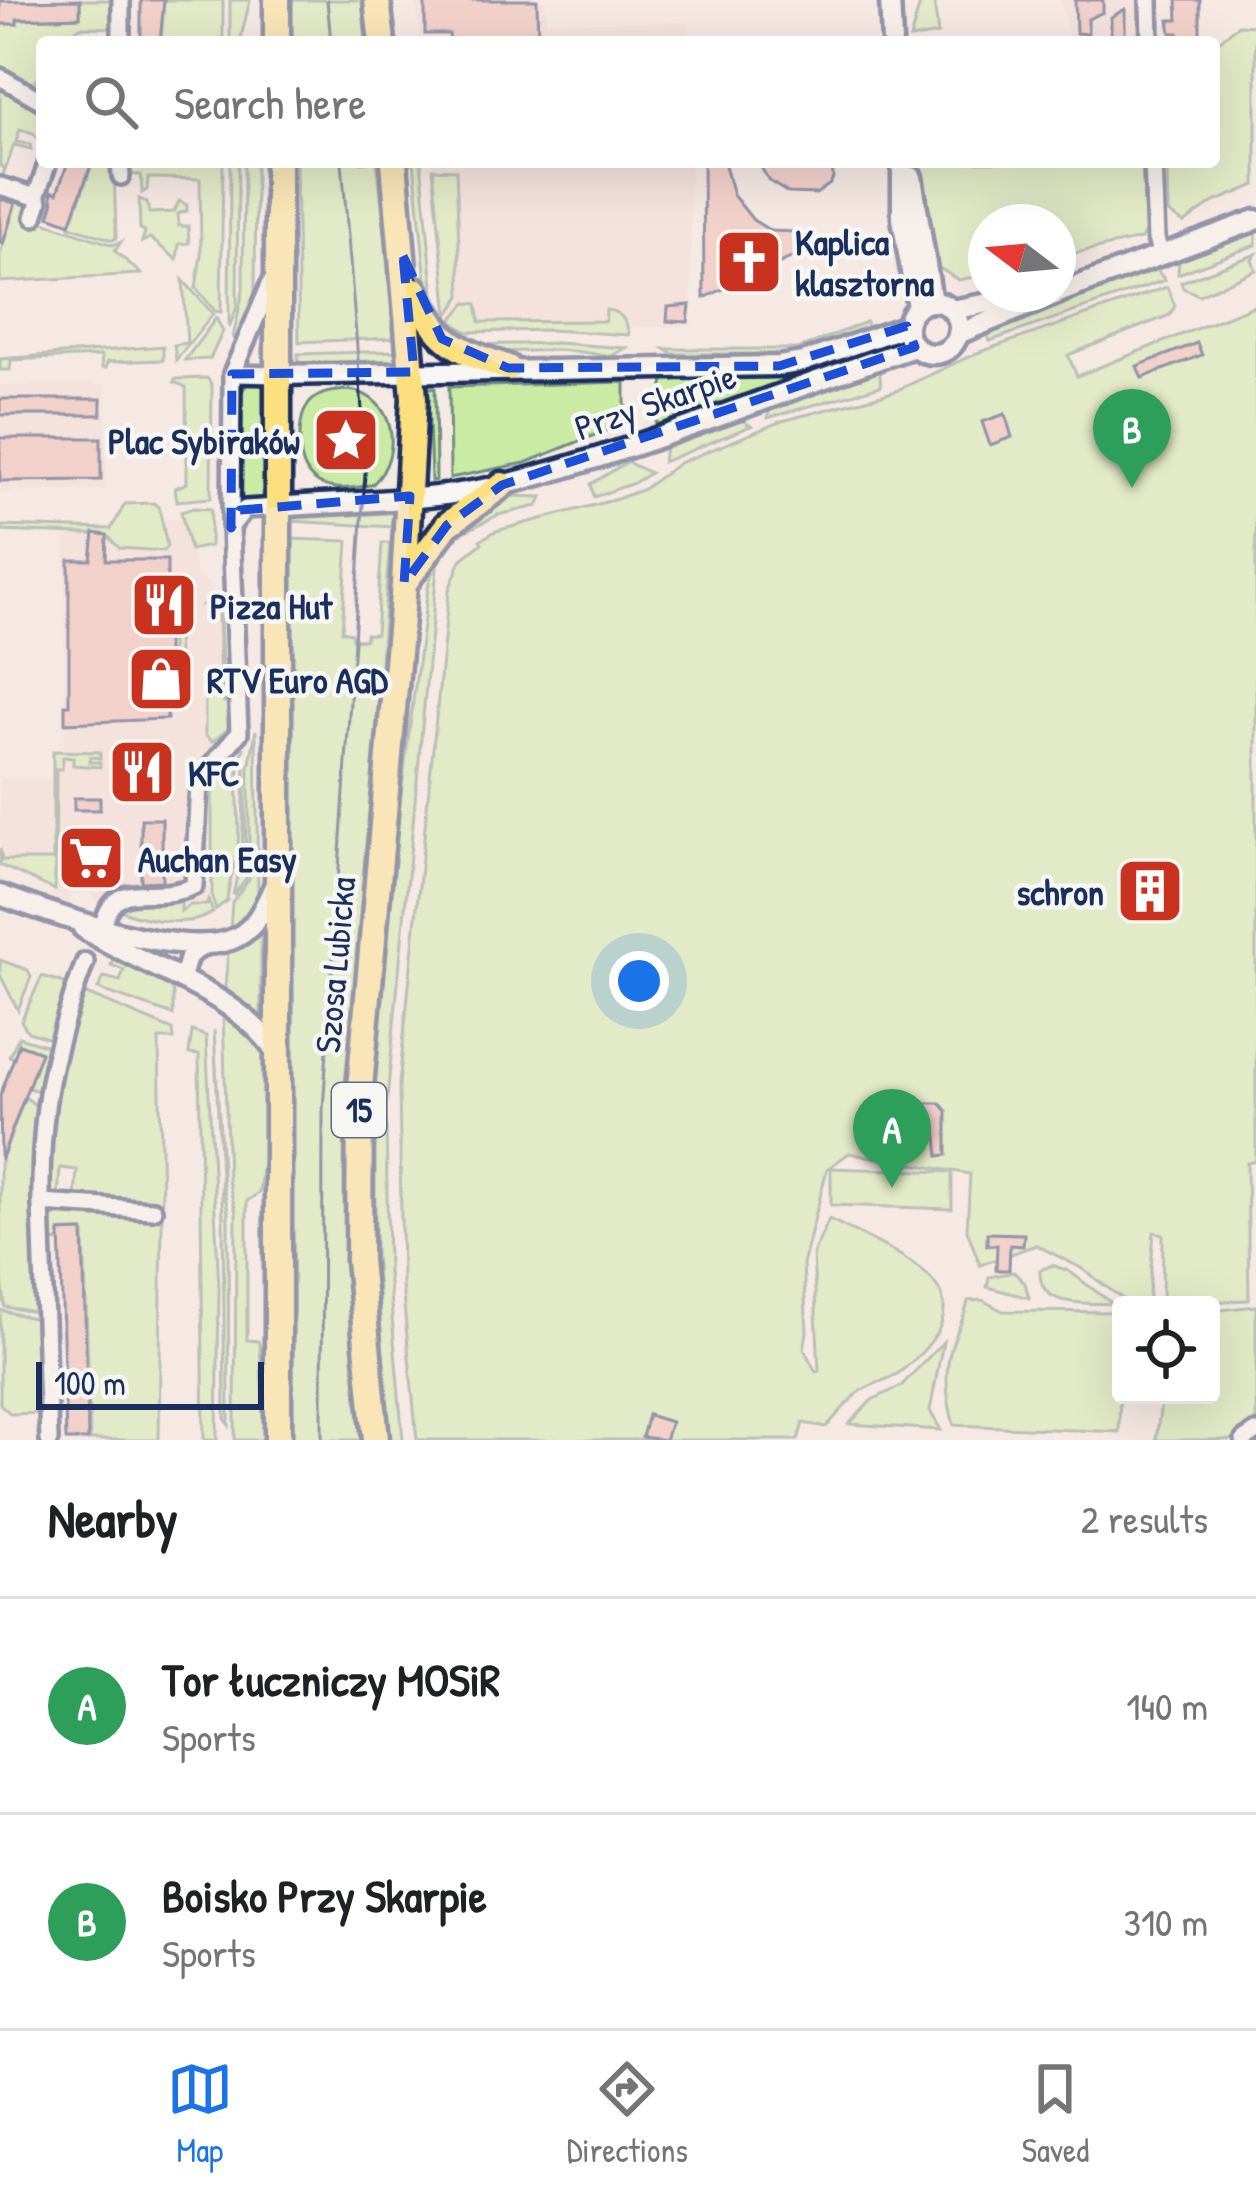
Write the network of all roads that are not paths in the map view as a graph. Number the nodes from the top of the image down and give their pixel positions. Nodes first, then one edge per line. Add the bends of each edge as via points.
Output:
1 (121, 0) edge
2 (277, 0) edge
3 (377, 0) edge
4 (890, 0) edge
5 (1149, 0) edge
6 (121, 36) edge
7 (277, 36) edge
8 (381, 36) edge
9 (892, 36) edge
10 (1150, 36) edge
11 (0, 77) edge
12 (36, 98) edge
13 (46, 168) edge
14 (278, 168) edge
15 (395, 168) edge
16 (906, 168) edge
17 (1153, 168) edge
18 (0, 186) edge
19 (36, 197) junction
20 (34, 217) dead end
21 (1256, 220) edge
22 (1161, 255) junction
23 (403, 256) junction
24 (278, 267) junction
25 (1076, 286) edge
26 (921, 300) junction
27 (968, 307) edge
28 (951, 310) junction
29 (1011, 312) edge
30 (899, 328) junction
31 (958, 334) junction
32 (915, 347) junction
33 (279, 366) junction
34 (508, 368) junction
35 (414, 372) junction
36 (232, 374) junction
37 (502, 485) junction
38 (410, 496) junction
39 (278, 507) junction
40 (231, 528) junction
41 (404, 584) junction
42 (275, 884) junction
43 (0, 895) edge
44 (100, 933) junction
45 (212, 942) junction
46 (85, 962) dead end
47 (182, 979) junction
48 (276, 1051) junction
49 (40, 1202) junction
50 (153, 1210) dead end
51 (1256, 1432) edge
52 (49, 1440) edge
53 (278, 1440) edge
54 (376, 1440) edge
55 (1244, 1440) edge

1 - 6 street
2 - 7 main road
3 - 8 main road
4 - 9 street
5 - 10 street
11 - 12 street
13 - 19 street
14 - 24 main road
15 - 23 main road, 15
16 - 26 street via 902,218
17 - 22 street
18 - 19 street
19 - 20 street
21 - 22 street
22 - 25 street
23 - 34 main road via 442,339
23 - 35 main road, 15
24 - 33 main road
24 - 36 street
26 - 28 street
26 - 30 street
27 - 28 street
28 - 31 street
29 - 31 street
30 - 32 street
30 - 34 street, Przy Skarpie via 779,366
31 - 32 street via 941,353
32 - 37 street, Przy Skarpie via 630,450
33 - 35 street
33 - 36 street
33 - 39 main road
34 - 35 street, Przy Skarpie
35 - 38 main road, 15
36 - 40 street
37 - 38 street, Przy Skarpie
37 - 41 main road via 447,525
38 - 39 street
38 - 41 main road, Szosa Lubicka / 15
39 - 40 street via 245,509
39 - 42 main road, Szosa Lubicka
40 - 44 street via 240,724 199,781 197,877 177,893 113,899
41 - 54 main road, Szosa Lubicka / 15 via 360,1088 359,1261
42 - 45 street via 246,930
42 - 48 main road, Szosa Lubicka
43 - 44 street
44 - 45 street
44 - 47 street
45 - 47 street via 189,956
46 - 49 street via 46,1086
47 - 48 street
48 - 53 main road, Szosa Lubicka
49 - 50 street
49 - 52 street
51 - 55 street

